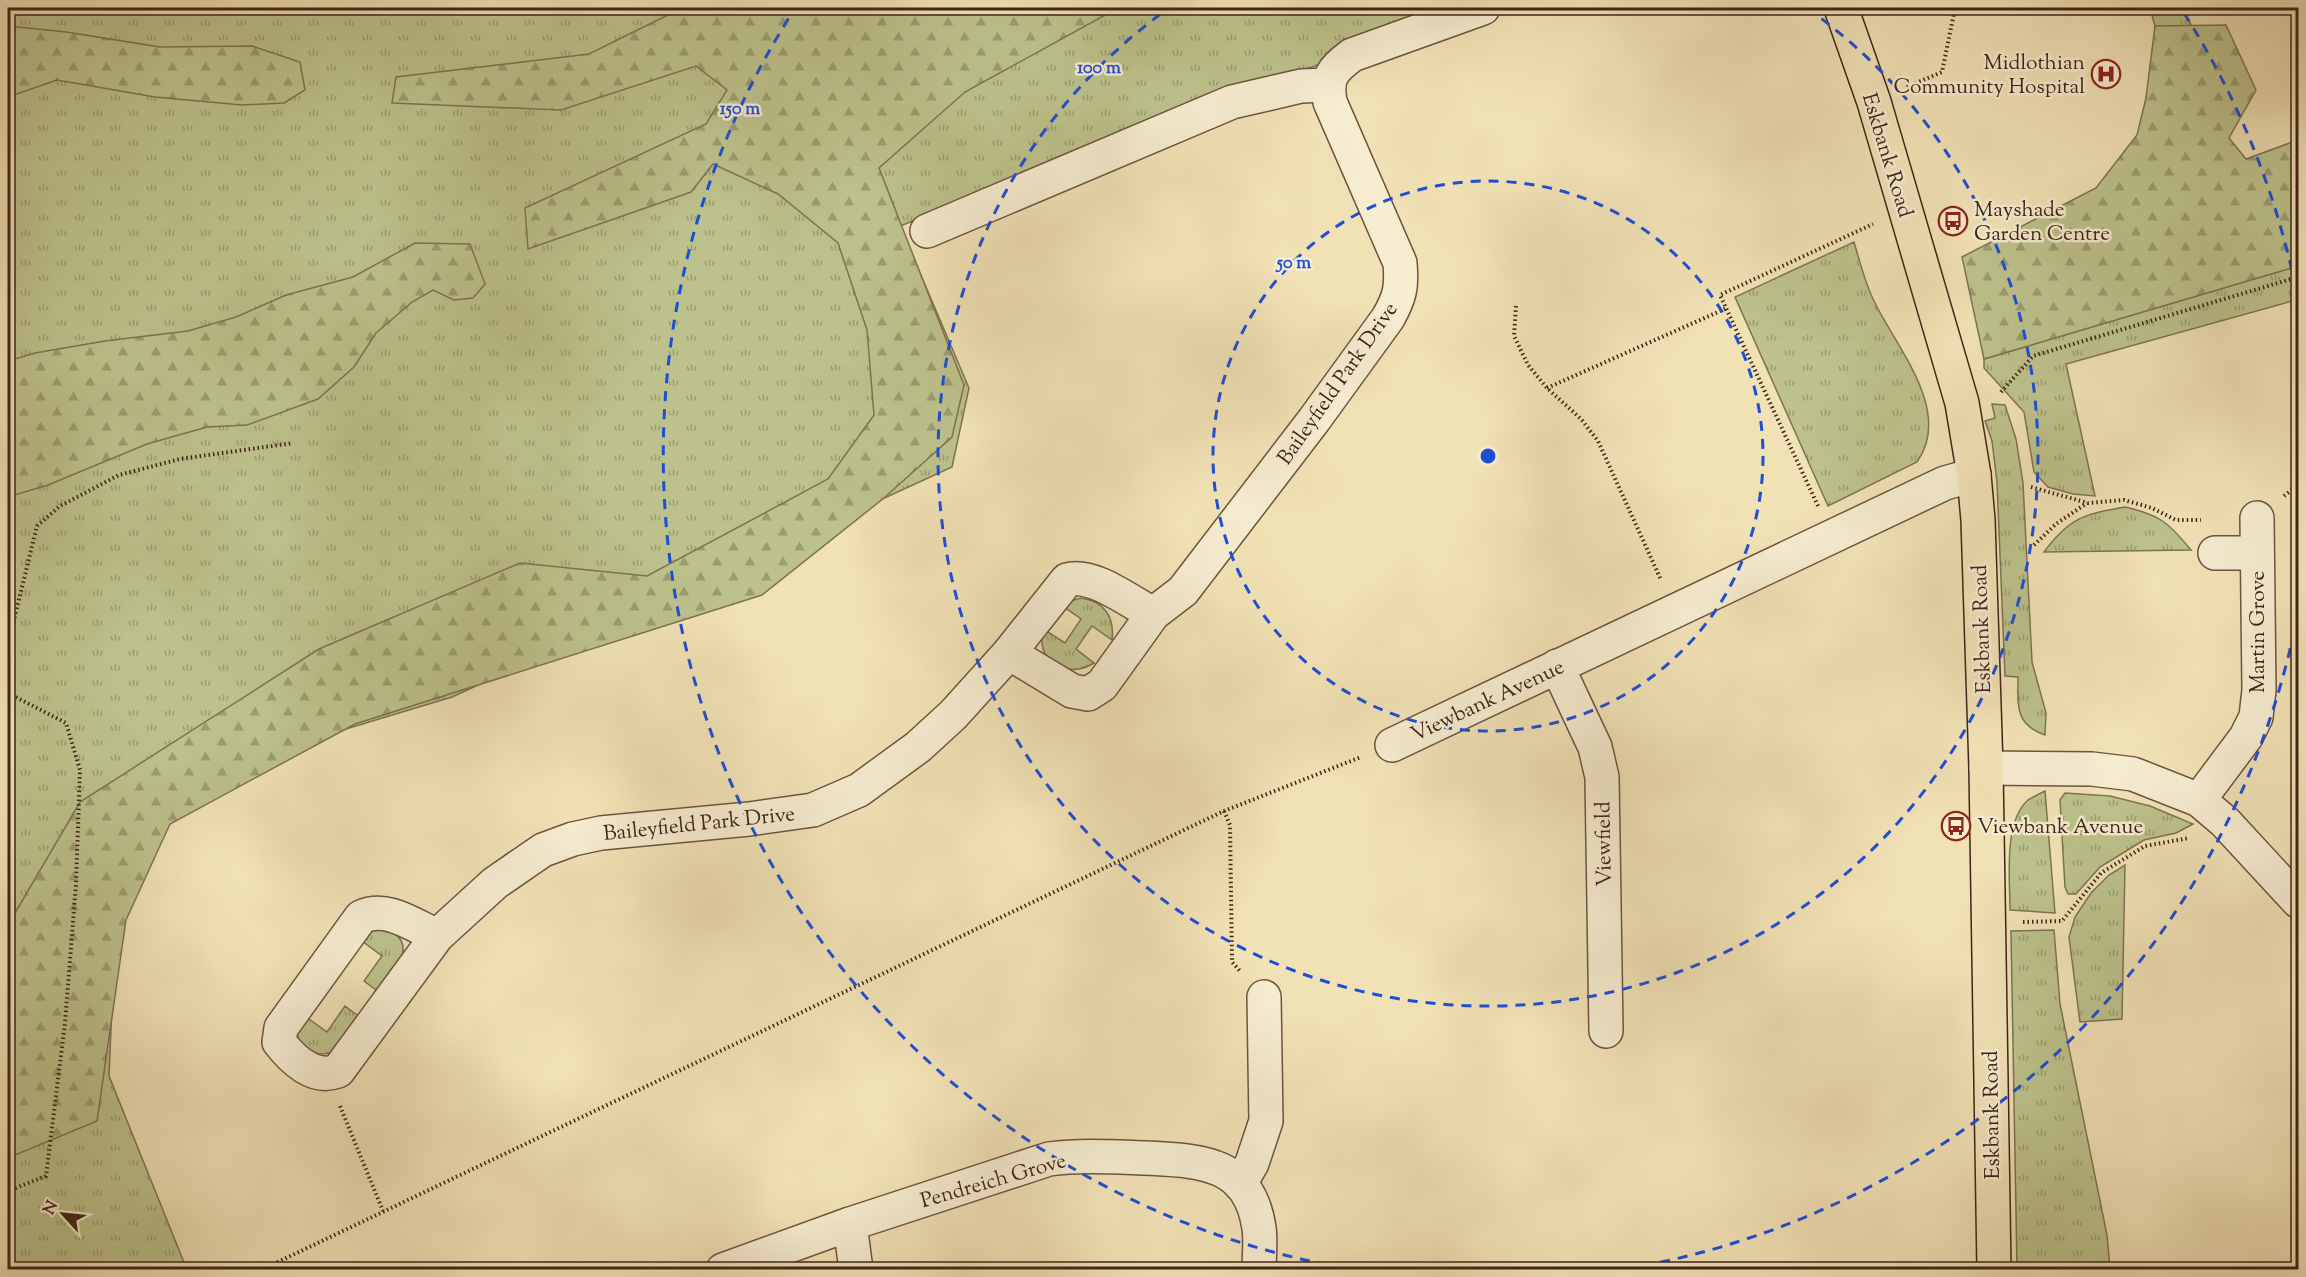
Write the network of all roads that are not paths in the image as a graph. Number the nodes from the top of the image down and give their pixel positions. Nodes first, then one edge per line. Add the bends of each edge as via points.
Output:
1 (1483, 8) edge
2 (1841, 8) edge
3 (1327, 85) junction
4 (927, 231) dead end
5 (1974, 475) junction
6 (2257, 518) road end
7 (2215, 553) dead end
8 (2257, 553) junction
9 (1153, 614) junction
10 (1010, 653) junction
11 (1557, 666) junction
12 (1392, 745) road end
13 (1986, 768) junction
14 (2199, 800) junction
15 (2298, 901) edge
16 (437, 936) junction
17 (1264, 997) road end
18 (1606, 1032) dead end
19 (1240, 1184) junction
20 (850, 1224) junction
21 (723, 1269) edge
22 (856, 1269) edge
23 (1259, 1269) edge
24 (1994, 1269) edge

1 - 3 street via 1352,55 1337,66
2 - 5 main road, Eskbank Road via 1874,102 1962,403
3 - 4 street via 1300,86 1232,102
3 - 9 street, Baileyfield Park Drive via 1330,102 1400,263 1402,286 1397,303 1314,420 1183,591
5 - 11 street, Viewbank Avenue via 1945,483
5 - 13 main road, Eskbank Road
6 - 8 street, Martin Grove
7 - 8 street
8 - 14 street, Martin Grove via 2256,717 2246,737
9 - 10 street, Baileyfield Park Drive via 1091,580 1077,577 1067,580
9 - 10 street, Baileyfield Park Drive via 1102,685 1088,694 1072,691
10 - 16 street, Baileyfield Park Drive via 927,739 859,790 813,810 573,838 543,850 495,883
11 - 12 street, Viewbank Avenue
11 - 18 street, Viewfield via 1595,747 1602,777
13 - 14 street via 2092,769 2133,774
13 - 24 main road, Eskbank Road
14 - 15 street via 2225,822
16 - 16 street, Baileyfield Park Drive via 389,913 372,912 361,917 281,1028 279,1042 313,1072 327,1075 338,1071
17 - 19 street via 1266,1121 1252,1163
19 - 20 street, Pendreich Grove via 1226,1171 1196,1161 1076,1156 1049,1159
19 - 23 street via 1259,1228
20 - 21 street, Pendreich Grove
20 - 22 street

